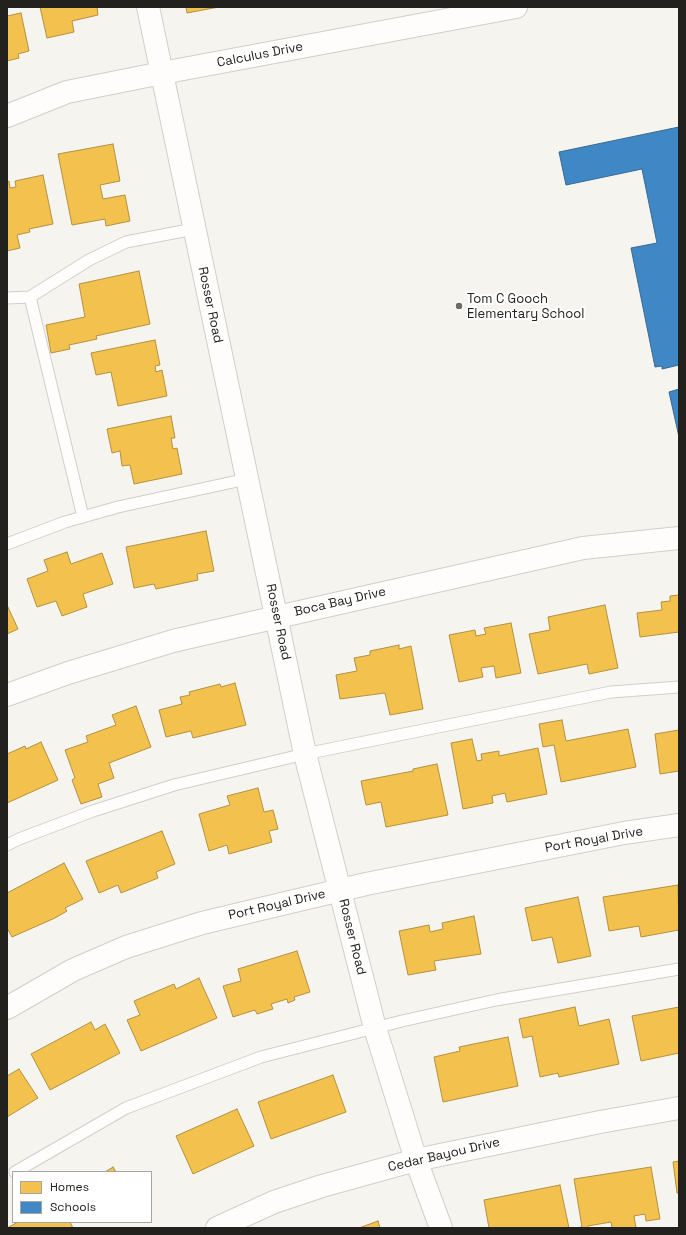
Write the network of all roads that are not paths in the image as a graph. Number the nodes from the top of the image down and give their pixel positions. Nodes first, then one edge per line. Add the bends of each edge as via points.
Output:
1 (148, 7) edge
2 (516, 7) edge
3 (162, 73) junction
4 (7, 116) edge
5 (194, 228) junction
6 (30, 297) junction
7 (7, 298) edge
8 (247, 479) junction
9 (83, 517) junction
10 (679, 538) edge
11 (7, 544) edge
12 (277, 617) junction
13 (679, 687) edge
14 (7, 695) edge
15 (305, 754) junction
16 (679, 826) edge
17 (7, 845) edge
18 (340, 891) junction
19 (679, 969) edge
20 (7, 1008) edge
21 (375, 1028) junction
22 (679, 1108) edge
23 (416, 1160) junction
24 (17, 1171) edge
25 (217, 1228) edge
26 (441, 1228) edge

1 - 3 street, Rosser Road
2 - 3 street, Calculus Drive
3 - 4 street, Calculus Drive via 67,92
3 - 5 street, Rosser Road
5 - 6 lane via 126,242 89,260
5 - 8 street, Rosser Road
6 - 7 lane
6 - 9 lane
8 - 9 lane
8 - 12 street, Rosser Road
9 - 11 lane
10 - 12 street, Boca Bay Drive via 583,548
12 - 14 street, Boca Bay Drive via 173,641 68,673
12 - 15 street, Rosser Road
13 - 15 lane via 610,692
15 - 17 lane via 174,784 93,811
15 - 18 street, Rosser Road
16 - 18 street, Port Royal Drive via 555,846
18 - 20 street, Port Royal Drive via 202,923 126,947 73,970
18 - 21 street, Rosser Road
19 - 21 lane via 496,1000
21 - 23 street, Rosser Road
21 - 24 lane via 261,1057 126,1108
22 - 23 street, Cedar Bayou Drive
23 - 25 street, Cedar Bayou Drive via 274,1202
23 - 26 street, Rosser Road

